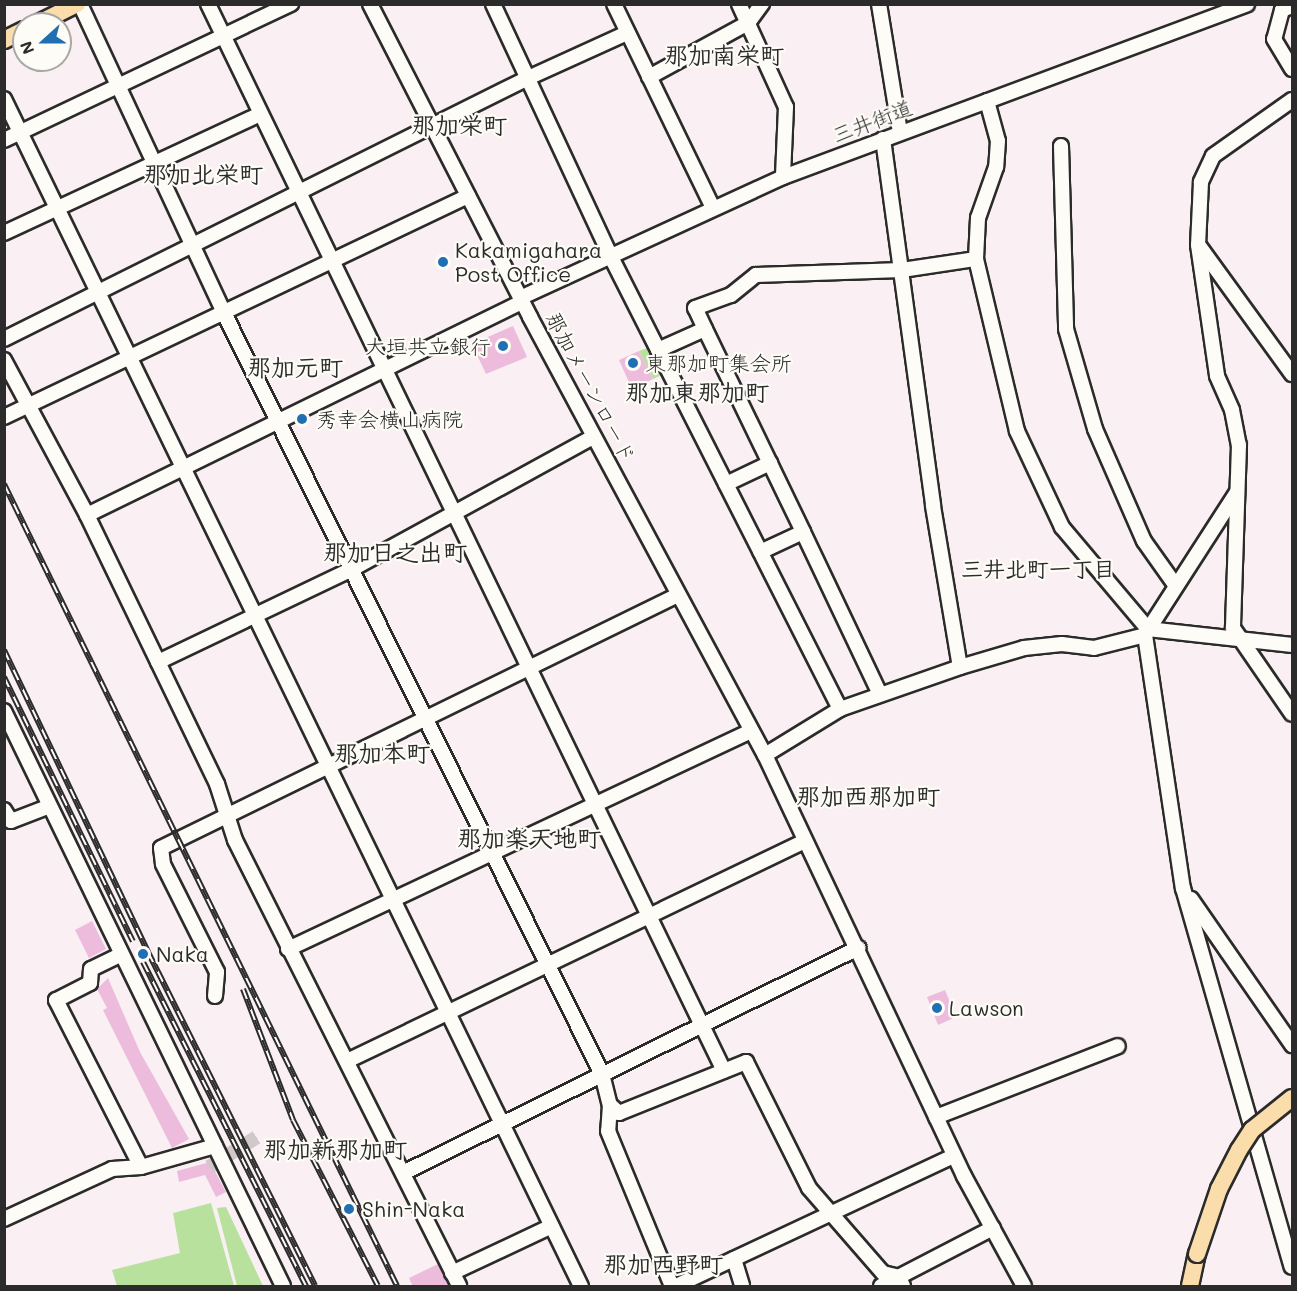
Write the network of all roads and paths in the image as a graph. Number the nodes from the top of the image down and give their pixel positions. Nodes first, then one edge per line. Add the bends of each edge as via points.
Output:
1 (78, 4) edge
2 (208, 4) edge
3 (291, 4) edge
4 (370, 4) edge
5 (494, 4) edge
6 (614, 4) edge
7 (739, 4) edge
8 (762, 4) edge
9 (879, 4) edge
10 (1247, 4) edge
11 (1293, 6) edge
12 (62, 12) edge
13 (747, 23) junction
14 (627, 33) junction
15 (223, 36) junction
16 (1293, 69) edge
17 (649, 77) junction
18 (528, 78) junction
19 (118, 86) junction
20 (4, 99) edge
21 (1293, 100) edge
22 (987, 102) junction
23 (260, 114) junction
24 (433, 128) junction
25 (900, 132) junction
26 (21, 133) junction
27 (883, 139) junction
28 (4, 140) edge
29 (1061, 146) dead end
30 (153, 161) junction
31 (783, 177) junction
32 (300, 195) junction
33 (468, 196) junction
34 (57, 208) junction
35 (713, 208) junction
36 (4, 233) edge
37 (1198, 245) junction
38 (193, 246) junction
39 (610, 255) junction
40 (976, 259) junction
41 (332, 260) junction
42 (902, 270) junction
43 (98, 293) junction
44 (521, 300) junction
45 (224, 313) junction
46 (705, 329) junction
47 (4, 339) edge
48 (658, 350) junction
49 (129, 358) junction
50 (4, 360) edge
51 (385, 369) junction
52 (1293, 374) edge
53 (28, 407) junction
54 (4, 417) edge
55 (278, 421) junction
56 (593, 437) junction
57 (770, 463) junction
58 (183, 468) junction
59 (726, 484) junction
60 (1237, 492) junction
61 (455, 513) junction
62 (87, 514) junction
63 (803, 532) junction
64 (760, 552) junction
65 (352, 569) junction
66 (1176, 586) junction
67 (678, 596) junction
68 (256, 616) junction
69 (1146, 632) junction
70 (1238, 639) junction
71 (1293, 645) edge
72 (158, 662) junction
73 (960, 667) junction
74 (528, 668) junction
75 (880, 694) junction
76 (840, 709) junction
77 (4, 711) edge
78 (1293, 714) edge
79 (425, 718) junction
80 (751, 731) junction
81 (765, 755) junction
82 (330, 765) junction
83 (595, 806) junction
84 (47, 807) junction
85 (4, 810) edge
86 (228, 814) junction
87 (805, 841) junction
88 (493, 854) junction
89 (1183, 888) junction
90 (396, 901) junction
91 (647, 916) junction
92 (858, 948) junction
93 (288, 950) junction
94 (120, 955) junction
95 (547, 963) junction
96 (215, 996) dead end
97 (448, 1011) junction
98 (702, 1025) junction
99 (1293, 1045) edge
100 (1118, 1046) dead end
101 (347, 1060) junction
102 (724, 1071) junction
103 (602, 1074) junction
104 (1293, 1098) edge
105 (610, 1106) junction
106 (936, 1117) junction
107 (502, 1123) junction
108 (214, 1146) junction
109 (954, 1156) junction
110 (141, 1167) junction
111 (403, 1173) junction
112 (832, 1212) junction
113 (4, 1219) edge
114 (552, 1226) junction
115 (993, 1228) junction
116 (734, 1259) junction
117 (1293, 1268) edge
118 (452, 1273) junction
119 (901, 1282) edge
120 (283, 1287) edge
121 (459, 1287) edge
122 (581, 1287) edge
123 (674, 1287) edge
124 (742, 1287) edge
125 (881, 1287) edge
126 (1024, 1287) edge
127 (1190, 1287) edge

1 - 12 main road
1 - 19 street
2 - 15 street
3 - 15 street
4 - 24 street, 那加メーンロード
5 - 18 street
6 - 14 street
7 - 13 street
8 - 13 street
9 - 25 street
10 - 22 street, 三井街道
11 - 16 street via 1282,10 1274,39
13 - 17 street
13 - 31 street via 786,107
14 - 17 street
14 - 18 street
15 - 19 street
15 - 23 street
17 - 35 street
18 - 24 street
18 - 39 street
19 - 26 street
19 - 30 street
20 - 26 street
21 - 37 street via 1213,156 1201,182
22 - 25 street, 三井街道
22 - 40 street via 998,141 996,167 978,218
23 - 30 street
23 - 32 street
24 - 32 street
24 - 33 street, 那加メーンロード
25 - 27 street, 三井街道
26 - 28 street
26 - 34 street
27 - 31 street, 三井街道
27 - 42 street
29 - 66 street via 1066,329 1095,429 1144,541
30 - 34 street
30 - 38 street
31 - 35 street, 三井街道
32 - 38 street
32 - 41 street
33 - 41 street
33 - 44 street, 那加メーンロード
34 - 36 street
34 - 43 street
35 - 39 street, 三井街道
37 - 52 street
37 - 60 street via 1217,376 1232,410 1239,446
38 - 43 street
38 - 45 street
39 - 44 street, 三井街道
39 - 48 street
40 - 42 street
40 - 69 street via 1017,430 1062,527
41 - 45 street
41 - 51 street
42 - 46 street via 756,275 730,296 695,308
42 - 73 street via 933,506
43 - 47 street
43 - 49 street
44 - 51 street, 三井街道
44 - 56 street, 那加メーンロード
45 - 49 street
45 - 55 street
46 - 48 street
46 - 57 street
48 - 59 street
49 - 53 street
49 - 58 street
50 - 53 street
51 - 55 street, 三井街道
51 - 61 street
53 - 54 street
53 - 62 street
55 - 58 street, 三井街道
55 - 65 street
56 - 61 street
56 - 67 street, 那加メーンロード
57 - 59 street
57 - 63 street
58 - 62 street, 三井街道
58 - 68 street
59 - 64 street
60 - 66 street
60 - 70 street via 1233,628
61 - 65 street
61 - 74 street
62 - 72 street
63 - 64 street
63 - 75 street
64 - 76 street
65 - 68 street
65 - 79 street
66 - 69 street
67 - 74 street
67 - 80 street, 那加メーンロード
68 - 72 street
68 - 82 street
69 - 70 street
69 - 73 street via 1094,648 1062,644 1024,648
69 - 89 street
70 - 71 street
70 - 78 street
72 - 86 street
73 - 75 street
74 - 79 street
74 - 83 street
75 - 76 street
76 - 81 street
77 - 84 street
79 - 82 street
79 - 88 street
80 - 81 street, 那加メーンロード
80 - 83 street
81 - 87 street, 那加メーンロード
82 - 86 street
82 - 90 street
83 - 88 street
83 - 91 street
84 - 85 street via 11,821
84 - 94 street
86 - 93 street via 235,840
86 - 96 street via 161,848 163,864 217,972
87 - 91 street
87 - 92 street, 那加メーンロード
88 - 90 street
88 - 95 street
89 - 99 street
89 - 117 street
90 - 93 street
90 - 97 street
91 - 95 street
91 - 98 street
92 - 98 street
92 - 106 street
93 - 101 street
94 - 108 street
94 - 110 street via 91,969 90,983 56,1000
95 - 97 street
95 - 103 street
97 - 101 street
97 - 107 street
98 - 102 street
98 - 103 street
100 - 106 street
101 - 111 street
102 - 105 street via 619,1113
102 - 112 street via 746,1062 809,1188
103 - 105 street
103 - 107 street
104 - 127 main road, bridge via 1252,1130 1239,1150 1219,1189
105 - 123 street via 608,1131
106 - 109 street
107 - 111 street
107 - 114 street
108 - 110 street
108 - 120 street
109 - 112 street
109 - 115 street
110 - 113 street via 112,1169
111 - 118 street
112 - 116 street
112 - 119 street via 883,1273
114 - 118 street
114 - 122 street
115 - 119 street
115 - 126 street
116 - 123 street
116 - 124 street
118 - 121 street
119 - 125 street

